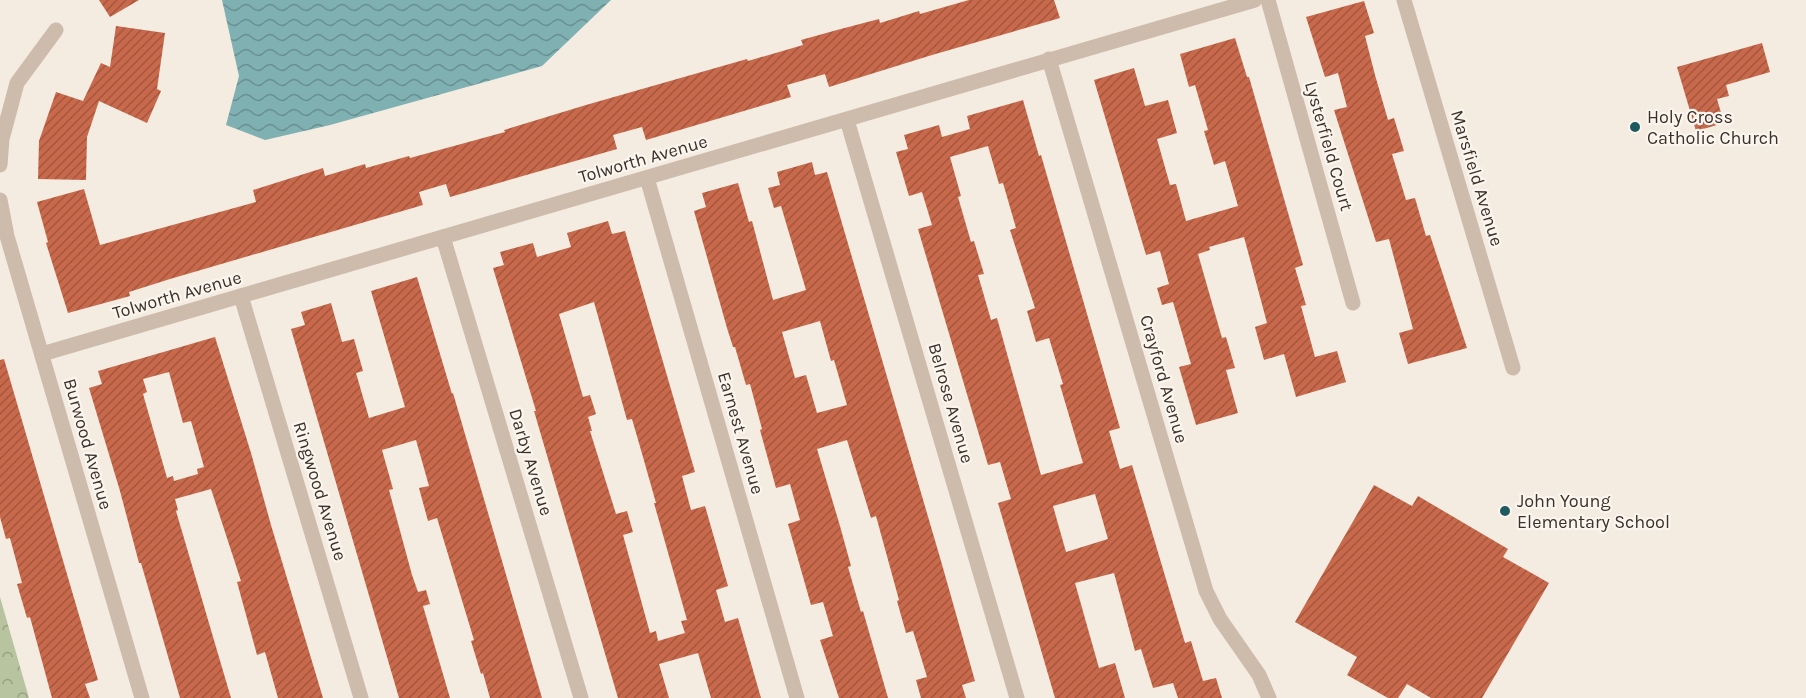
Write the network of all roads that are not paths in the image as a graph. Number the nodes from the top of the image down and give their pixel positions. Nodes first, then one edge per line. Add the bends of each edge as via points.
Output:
1 (1255, 0) edge
2 (1268, 0) edge
3 (1404, 0) edge
4 (56, 30) dead end
5 (1049, 59) junction
6 (847, 120) junction
7 (0, 165) edge
8 (647, 178) junction
9 (0, 200) edge
10 (443, 237) junction
11 (241, 296) junction
12 (1353, 303) dead end
13 (42, 354) junction
14 (1513, 368) dead end
15 (142, 698) edge
16 (361, 698) edge
17 (581, 698) edge
18 (797, 698) edge
19 (1017, 698) edge
20 (1269, 698) edge

1 - 5 street, Tolworth Avenue
2 - 12 street, Lysterfield Court
3 - 14 street, Marsfield Avenue
4 - 7 street via 17,83 2,139
5 - 6 street, Tolworth Avenue
5 - 20 street, Crayford Avenue via 1206,591 1220,619 1259,675
6 - 8 street, Tolworth Avenue
6 - 19 street, Belrose Avenue
8 - 10 street, Tolworth Avenue
8 - 18 street, Earnest Avenue
9 - 13 street, Burwood Avenue
10 - 11 street, Tolworth Avenue
10 - 17 street, Darby Avenue
11 - 13 street, Tolworth Avenue
11 - 16 street, Ringwood Avenue
13 - 15 street, Burwood Avenue

